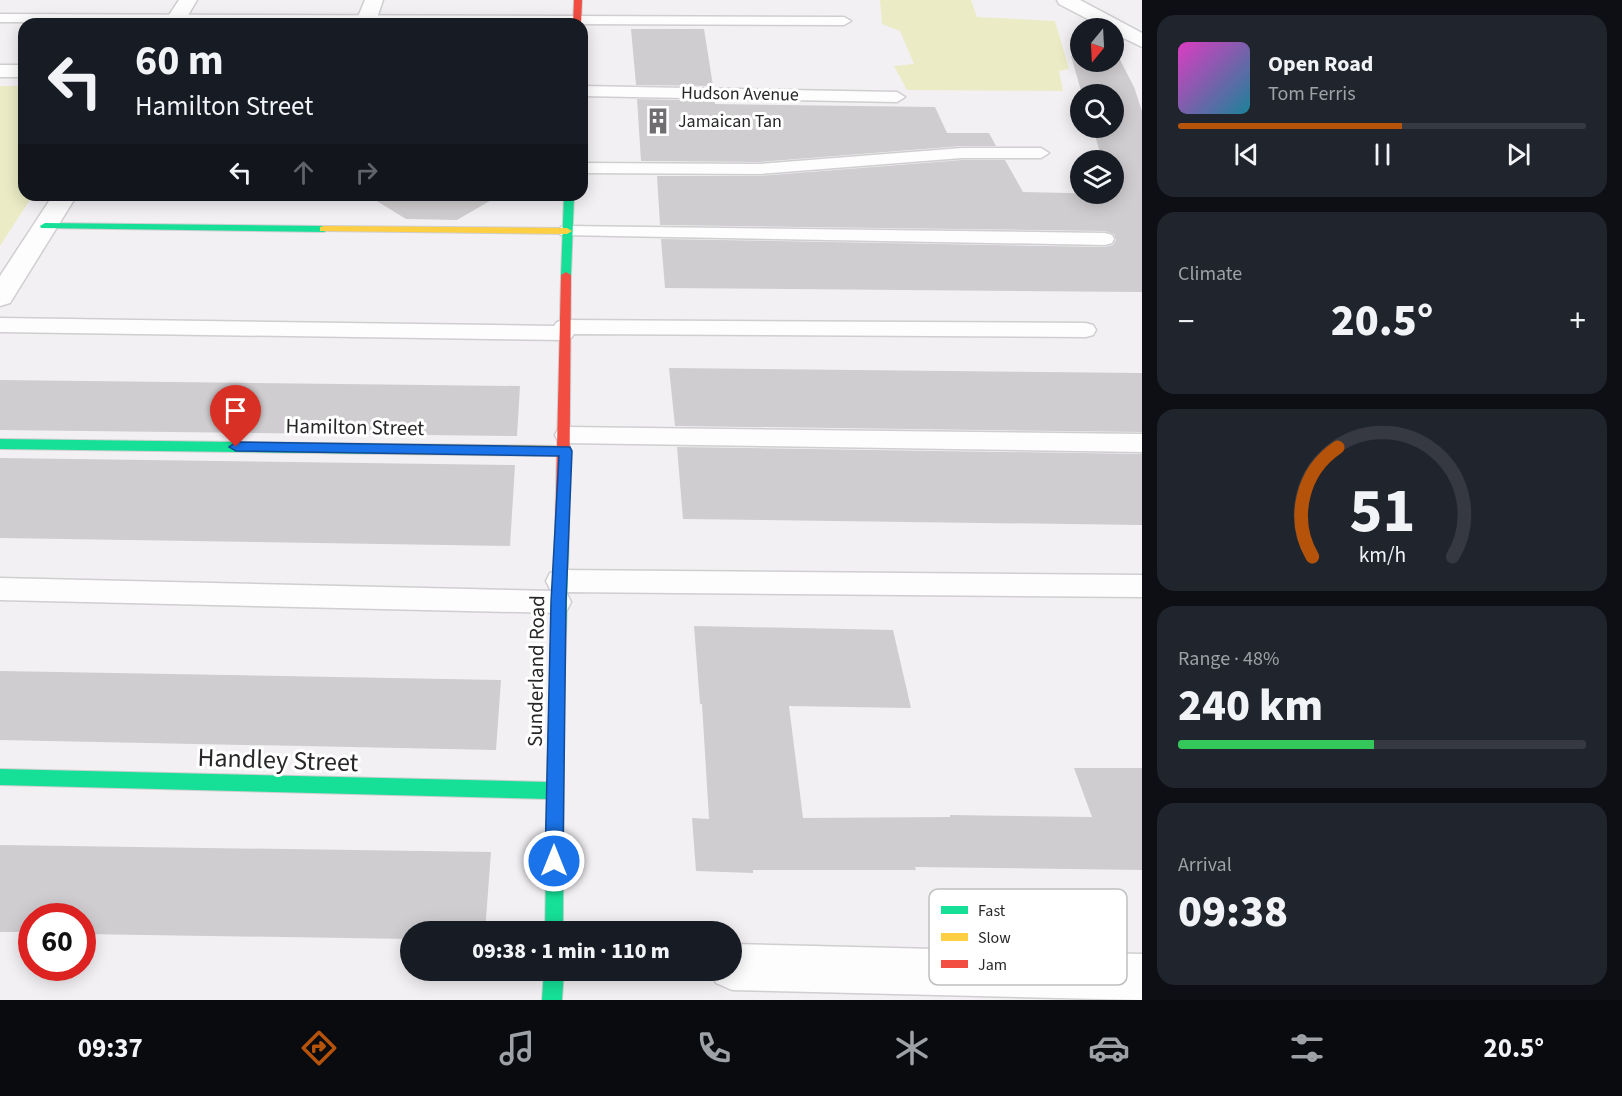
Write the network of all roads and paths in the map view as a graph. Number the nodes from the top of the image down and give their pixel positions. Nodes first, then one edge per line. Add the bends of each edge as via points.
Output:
1 (188, 0) edge
2 (283, 0) edge
3 (374, 0) edge
4 (578, 0) edge
5 (1066, 0) edge
6 (0, 18) edge
7 (18, 18) edge
8 (177, 18) edge
9 (274, 18) edge
10 (367, 18) edge
11 (425, 18) edge
12 (516, 18) edge
13 (577, 18) edge
14 (844, 21) dead end
15 (588, 22) edge
16 (1142, 41) edge
17 (0, 71) edge
18 (18, 71) edge
19 (588, 91) edge
20 (897, 97) dead end
21 (1041, 153) dead end
22 (588, 168) edge
23 (61, 201) edge
24 (569, 201) edge
25 (45, 226) junction
26 (567, 231) junction
27 (1105, 238) dead end
28 (0, 297) edge
29 (0, 325) edge
30 (564, 330) junction
31 (1086, 330) dead end
32 (566, 443) junction
33 (1142, 443) edge
34 (0, 444) edge
35 (1142, 586) edge
36 (0, 589) edge
37 (559, 591) junction
38 (0, 777) edge
39 (554, 791) junction
40 (554, 921) edge
41 (742, 967) edge
42 (929, 972) edge
43 (1127, 977) edge
44 (1142, 977) edge
45 (553, 981) edge
46 (552, 1000) edge

1 - 8 street
2 - 9 lane
3 - 10 street
4 - 13 street
5 - 16 street
6 - 7 lane
11 - 12 lane
14 - 15 lane
17 - 18 street
19 - 20 lane, Hudson Avenue
21 - 22 lane via 962,153 760,169
23 - 25 street
24 - 26 street, Sunderland Road
25 - 26 street
25 - 28 street
26 - 27 lane
26 - 30 street, Sunderland Road
29 - 30 lane
30 - 31 lane
30 - 32 street, Sunderland Road
32 - 33 lane
32 - 34 street, Hamilton Street
32 - 37 street, Sunderland Road
35 - 37 lane
36 - 37 lane
37 - 39 street, Sunderland Road
38 - 39 street, Handley Street
39 - 40 street, Sunderland Road
41 - 42 street
43 - 44 street
45 - 46 street

